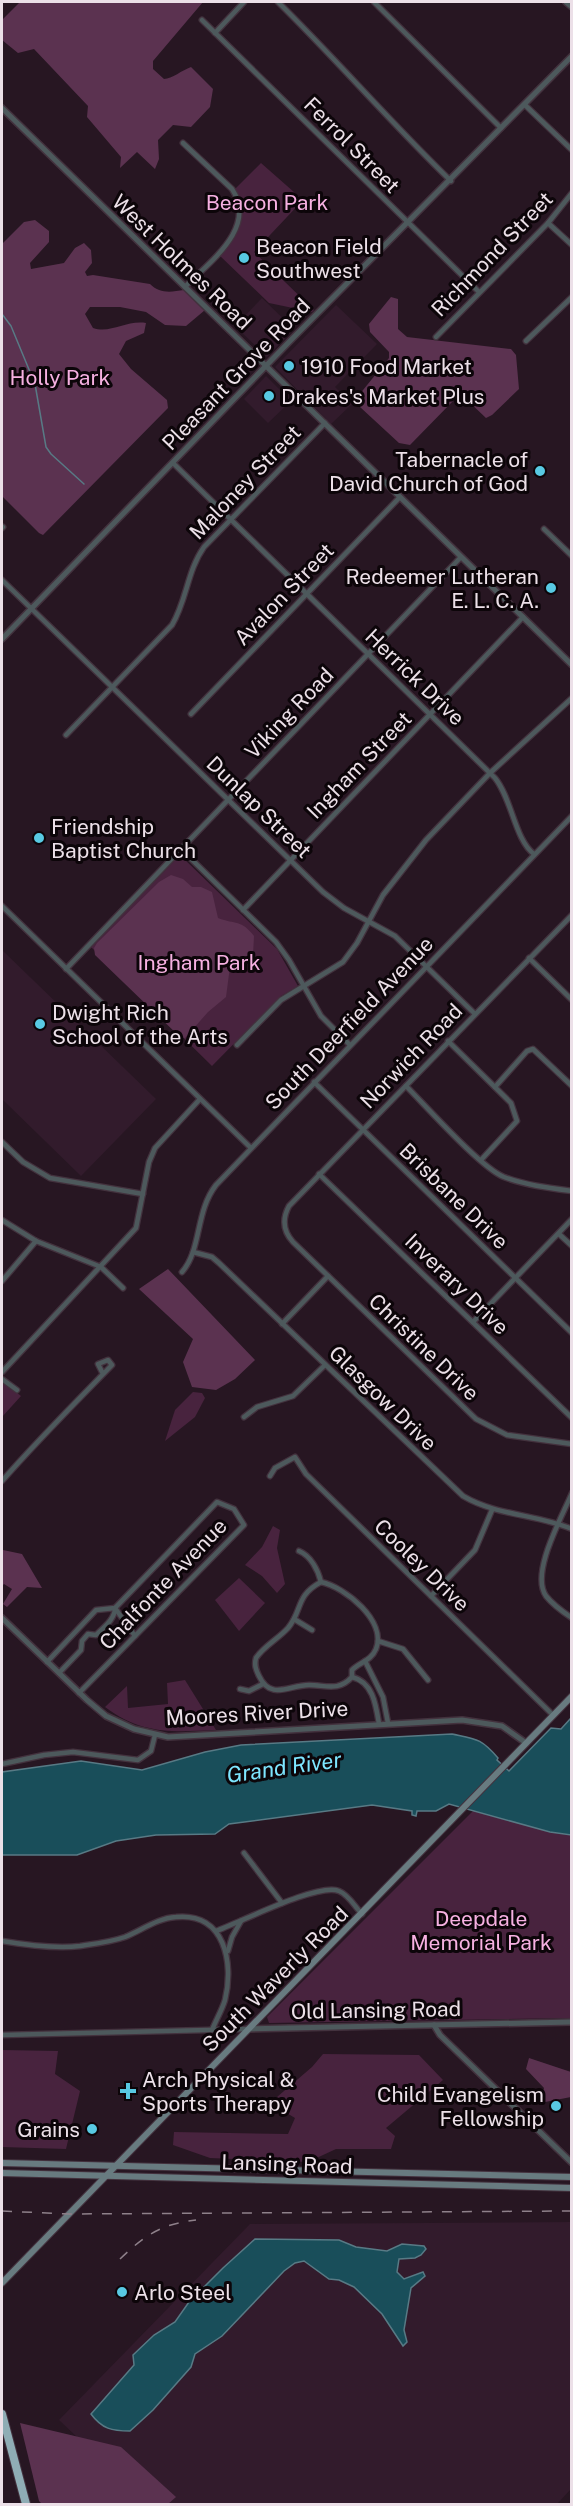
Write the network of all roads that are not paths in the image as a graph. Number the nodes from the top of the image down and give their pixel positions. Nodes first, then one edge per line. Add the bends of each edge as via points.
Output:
1 (244, 2) edge
2 (278, 2) edge
3 (374, 2) edge
4 (566, 2) edge
5 (572, 7) edge
6 (202, 20) dead end
7 (215, 33) junction
8 (572, 56) edge
9 (525, 105) junction
10 (2, 108) edge
11 (501, 128) junction
12 (183, 143) dead end
13 (572, 150) edge
14 (451, 181) junction
15 (572, 193) edge
16 (407, 223) junction
17 (548, 223) junction
18 (572, 245) edge
19 (185, 287) junction
20 (478, 292) junction
21 (571, 298) edge
22 (436, 337) dead end
23 (526, 341) dead end
24 (266, 366) junction
25 (325, 423) junction
26 (173, 463) junction
27 (400, 497) junction
28 (231, 520) junction
29 (544, 529) dead end
30 (572, 556) edge
31 (461, 557) junction
32 (2, 580) edge
33 (306, 594) junction
34 (31, 609) junction
35 (523, 617) junction
36 (2, 639) edge
37 (368, 655) junction
38 (572, 665) edge
39 (112, 687) junction
40 (572, 698) edge
41 (191, 714) dead end
42 (430, 714) junction
43 (66, 735) dead end
44 (490, 773) junction
45 (228, 800) junction
46 (572, 816) edge
47 (181, 849) junction
48 (534, 854) junction
49 (290, 861) junction
50 (2, 906) edge
51 (243, 910) junction
52 (572, 915) edge
53 (370, 921) junction
54 (529, 958) junction
55 (427, 966) junction
56 (66, 969) junction
57 (304, 987) junction
58 (571, 998) edge
59 (475, 1014) junction
60 (448, 1041) junction
61 (350, 1045) junction
62 (237, 1046) dead end
63 (314, 1082) junction
64 (406, 1086) junction
65 (572, 1086) edge
66 (495, 1087) junction
67 (200, 1099) junction
68 (361, 1130) junction
69 (2, 1142) edge
70 (250, 1148) junction
71 (481, 1160) junction
72 (319, 1174) junction
73 (572, 1191) edge
74 (143, 1194) junction
75 (572, 1219) edge
76 (2, 1220) edge
77 (284, 1225) joint
78 (559, 1234) junction
79 (36, 1241) junction
80 (572, 1246) edge
81 (193, 1251) junction
82 (101, 1267) junction
83 (182, 1272) dead end
84 (328, 1276) junction
85 (516, 1278) junction
86 (2, 1281) edge
87 (123, 1288) dead end
88 (473, 1322) junction
89 (282, 1324) junction
90 (572, 1332) edge
91 (325, 1365) junction
92 (2, 1372) edge
93 (103, 1374) dead end
94 (2, 1379) edge
95 (17, 1390) dead end
96 (244, 1417) dead end
97 (572, 1418) edge
98 (572, 1444) edge
99 (270, 1476) dead end
100 (2, 1481) edge
101 (572, 1493) edge
102 (492, 1510) junction
103 (559, 1524) junction
104 (572, 1529) edge
105 (299, 1551) dead end
106 (321, 1582) junction
107 (430, 1596) junction
108 (115, 1608) junction
109 (2, 1618) edge
110 (572, 1618) edge
111 (294, 1619) junction
112 (312, 1630) dead end
113 (135, 1636) junction
114 (378, 1641) junction
115 (366, 1661) junction
116 (47, 1662) junction
117 (59, 1673) junction
118 (352, 1677) junction
119 (428, 1680) dead end
120 (263, 1683) junction
121 (240, 1689) dead end
122 (79, 1693) junction
123 (572, 1696) edge
124 (553, 1715) junction
125 (388, 1723) junction
126 (379, 1724) junction
127 (155, 1735) junction
128 (526, 1743) junction
129 (2, 1764) edge
130 (244, 1853) dead end
131 (282, 1903) junction
132 (362, 1914) junction
133 (241, 1921) junction
134 (216, 1931) junction
135 (2, 1941) edge
136 (227, 1953) junction
137 (572, 2022) edge
138 (434, 2025) junction
139 (248, 2029) junction
140 (212, 2030) junction
141 (2, 2034) edge
142 (2, 2163) edge
143 (572, 2163) edge
144 (116, 2167) junction
145 (2, 2173) edge
146 (107, 2176) junction
147 (572, 2177) edge
148 (572, 2188) edge
149 (2, 2283) edge
150 (2, 2414) edge
151 (26, 2505) edge

1 - 7 street
2 - 14 street
3 - 11 street
4 - 5 street
6 - 7 street, Ferrol Street
7 - 16 street, Ferrol Street
8 - 9 street, Pleasant Grove Road
9 - 11 street, Pleasant Grove Road
9 - 13 street
10 - 19 street, West Holmes Road
11 - 14 street, Pleasant Grove Road
12 - 19 street via 232,189 240,215 230,239
14 - 16 street, Pleasant Grove Road
15 - 17 street, Richmond Street
16 - 20 street, Ferrol Street
16 - 24 street, Pleasant Grove Road
17 - 18 street
17 - 20 street, Richmond Street
19 - 24 street, West Holmes Road
20 - 22 street, Richmond Street
21 - 23 street
24 - 25 street, West Holmes Road
24 - 26 street, Pleasant Grove Road
25 - 27 street, West Holmes Road
25 - 28 street, Maloney Street
26 - 28 street, Herrick Drive
26 - 34 street, Pleasant Grove Road
27 - 31 street, West Holmes Road
27 - 33 street, Avalon Street
28 - 33 street, Herrick Drive
28 - 39 street, Maloney Street via 198,555 172,625
29 - 30 street
31 - 35 street, West Holmes Road
31 - 37 street, Viking Road
32 - 34 street, Dunlap Street
33 - 37 street, Herrick Drive
33 - 41 street, Avalon Street
34 - 36 street, Pleasant Grove Road
34 - 39 street, Dunlap Street
35 - 38 street, West Holmes Road
35 - 42 street, Ingham Street
37 - 42 street, Herrick Drive
37 - 45 street, Viking Road
39 - 43 street, Maloney Street
39 - 45 street, Dunlap Street
40 - 44 street
42 - 44 street, Herrick Drive
42 - 49 street, Ingham Street
44 - 48 street, Herrick Drive via 503,788 522,839
44 - 53 street via 426,840 383,895
45 - 47 street, Viking Road
45 - 49 street, Dunlap Street
46 - 48 street, South Deerfield Avenue
47 - 51 street
47 - 56 street, Viking Road
48 - 55 street, South Deerfield Avenue
49 - 51 street, Ingham Street
49 - 53 street, Dunlap Street via 333,901
50 - 56 street
51 - 57 street via 283,950
52 - 54 street, Norwich Road
53 - 55 street, Dunlap Street via 395,936
53 - 57 street via 342,962
54 - 58 street
54 - 59 street, Norwich Road
55 - 59 street, Dunlap Street
55 - 61 street, South Deerfield Avenue
56 - 67 street
57 - 61 street via 321,1016
57 - 62 street via 282,1000
59 - 60 street, Norwich Road
60 - 64 street, Norwich Road
60 - 66 street
61 - 63 street, South Deerfield Avenue
63 - 68 street, Brisbane Drive
63 - 70 street, South Deerfield Avenue
64 - 68 street, Norwich Road
64 - 71 street
65 - 66 street via 533,1049
66 - 71 street via 511,1103 517,1121
67 - 70 street
67 - 74 street via 155,1148
68 - 72 street, Norwich Road
68 - 85 street, Brisbane Drive
69 - 74 street via 23,1162 51,1178
70 - 81 street, South Deerfield Avenue via 207,1197
71 - 73 street via 502,1176
72 - 77 street, Norwich Road via 289,1206
72 - 88 street, Inverary Drive
74 - 82 street via 136,1228
75 - 78 street
76 - 79 street
77 - 84 street, Christine Drive via 290,1239
78 - 80 street
78 - 85 street
79 - 82 street
79 - 86 street
81 - 83 street, South Deerfield Avenue
81 - 89 street, Glasgow Drive via 212,1257
82 - 87 street
82 - 92 street
84 - 89 street
84 - 98 street, Christine Drive via 480,1423 507,1435
85 - 88 street
85 - 90 street, Brisbane Drive
88 - 97 street, Inverary Drive
89 - 91 street, Glasgow Drive
91 - 96 street via 293,1396 257,1407
91 - 102 street, Glasgow Drive via 448,1485
93 - 100 street
94 - 95 street
99 - 107 street, Cooley Drive via 275,1468 296,1457 306,1474
101 - 103 street
102 - 103 street, Glasgow Drive
102 - 107 street via 475,1550
103 - 104 street, Glasgow Drive
103 - 110 street via 541,1580 547,1597
105 - 106 street via 306,1554
106 - 111 street via 304,1594
106 - 114 street via 339,1587 371,1617
107 - 124 street, Cooley Drive
108 - 113 street
108 - 113 street, Chalfonte Avenue via 217,1502 234,1509 244,1525
108 - 116 street via 96,1611
108 - 117 street via 112,1618 96,1635 88,1634 81,1650
109 - 116 street
111 - 112 street
111 - 120 street via 256,1658
113 - 122 street, Chalfonte Avenue
114 - 115 street
114 - 119 street via 403,1649
115 - 118 street via 352,1670
115 - 125 street via 383,1697
116 - 117 street
117 - 122 street
118 - 120 street via 330,1688 310,1685 276,1690
118 - 126 street via 366,1684 375,1700
120 - 121 street via 249,1691
122 - 127 street via 119,1723
123 - 124 main road, South Waverly Road
124 - 128 main road, South Waverly Road
125 - 126 street, Moores River Drive
125 - 128 street, Moores River Drive via 480,1722 502,1726
126 - 127 street, Moores River Drive
127 - 129 street, Moores River Drive via 151,1751 138,1760 73,1752
128 - 132 main road, South Waverly Road
130 - 131 street
131 - 132 street via 330,1889 344,1894
131 - 133 street
132 - 139 main road, South Waverly Road
133 - 134 street
133 - 136 street
134 - 135 street via 199,1920 177,1917 123,1937 77,1946
134 - 136 street
136 - 140 street via 225,1998
137 - 138 street, Old Lansing Road
138 - 139 street, Old Lansing Road
138 - 143 street
139 - 140 street, Old Lansing Road
139 - 144 main road, South Waverly Road
140 - 141 street, Old Lansing Road
142 - 144 main road, Lansing Road
144 - 146 main road, South Waverly Road
144 - 147 main road, Lansing Road
145 - 146 main road, Lansing Road
146 - 148 main road, Lansing Road
146 - 149 main road, South Waverly Road
150 - 151 highway

